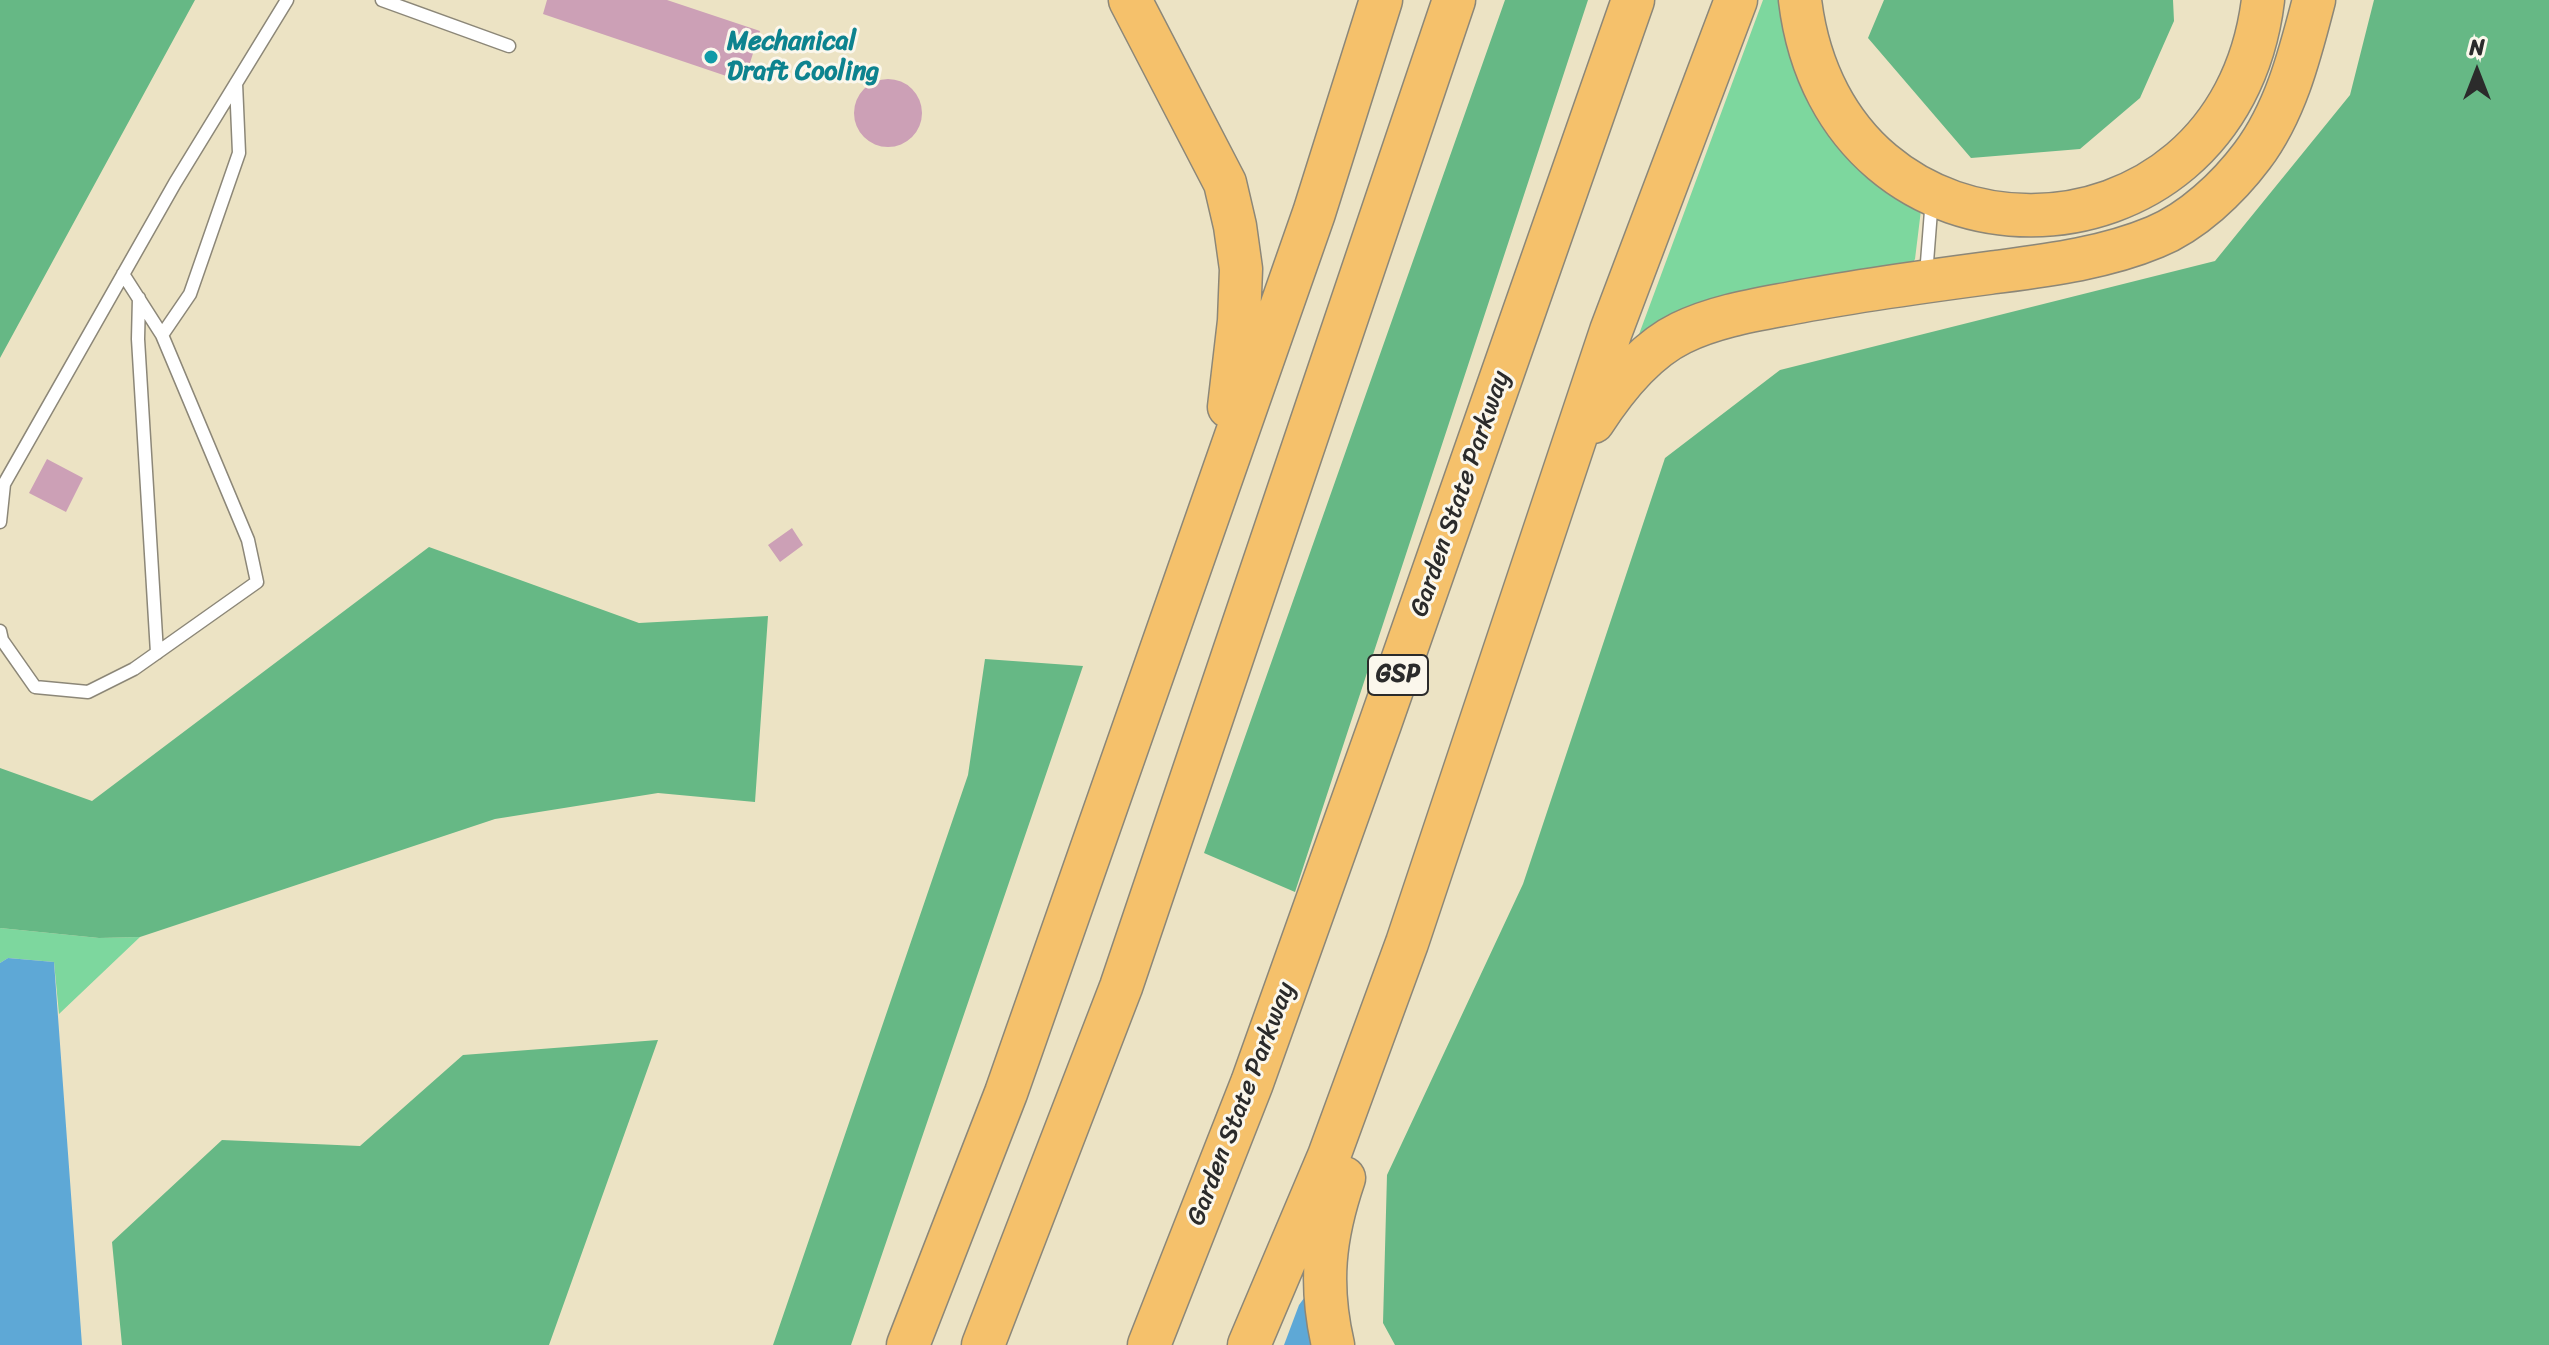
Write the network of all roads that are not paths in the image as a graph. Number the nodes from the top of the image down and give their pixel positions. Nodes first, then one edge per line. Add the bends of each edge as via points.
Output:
1 (287, 0) edge
2 (382, 0) edge
3 (1130, 0) edge
4 (1381, 0) edge
5 (1454, 0) edge
6 (1633, 0) edge
7 (1736, 0) edge
8 (1800, 0) edge
9 (2263, 0) edge
10 (2314, 0) edge
11 (509, 46) dead end
12 (236, 83) junction
13 (1933, 195) junction
14 (123, 274) junction
15 (1925, 282) junction
16 (139, 298) junction
17 (162, 335) junction
18 (1568, 460) junction
19 (1222, 480) junction
20 (0, 522) edge
21 (0, 631) edge
22 (157, 653) junction
23 (1407, 943) junction
24 (908, 1345) edge
25 (983, 1345) edge
26 (1149, 1345) edge
27 (1249, 1345) edge
28 (1333, 1345) edge

1 - 12 lane
2 - 11 lane
3 - 19 highway via 1216,161 1235,226 1241,269 1239,321
4 - 19 highway
5 - 25 highway via 1121,987
6 - 26 highway, Garden State Parkway / GSP via 1252,1083
7 - 18 highway
8 - 13 highway via 1809,50 1834,107 1879,160
9 - 13 highway via 2250,62 2224,113 2206,138 2149,184 2101,206 2043,214 2007,214
10 - 15 highway via 2282,104 2252,156 2191,215 2157,237 2084,258
12 - 14 lane
12 - 17 lane via 239,153 190,294
13 - 15 lane
14 - 16 lane
14 - 20 lane via 4,484
15 - 18 highway via 1758,309 1680,333 1643,360 1607,400
16 - 17 lane
16 - 22 lane
17 - 22 lane via 248,540 257,582
18 - 23 highway
19 - 24 highway via 1006,1093
21 - 22 lane via 35,687 88,692
23 - 27 highway via 1329,1156
23 - 28 highway via 1323,1262

